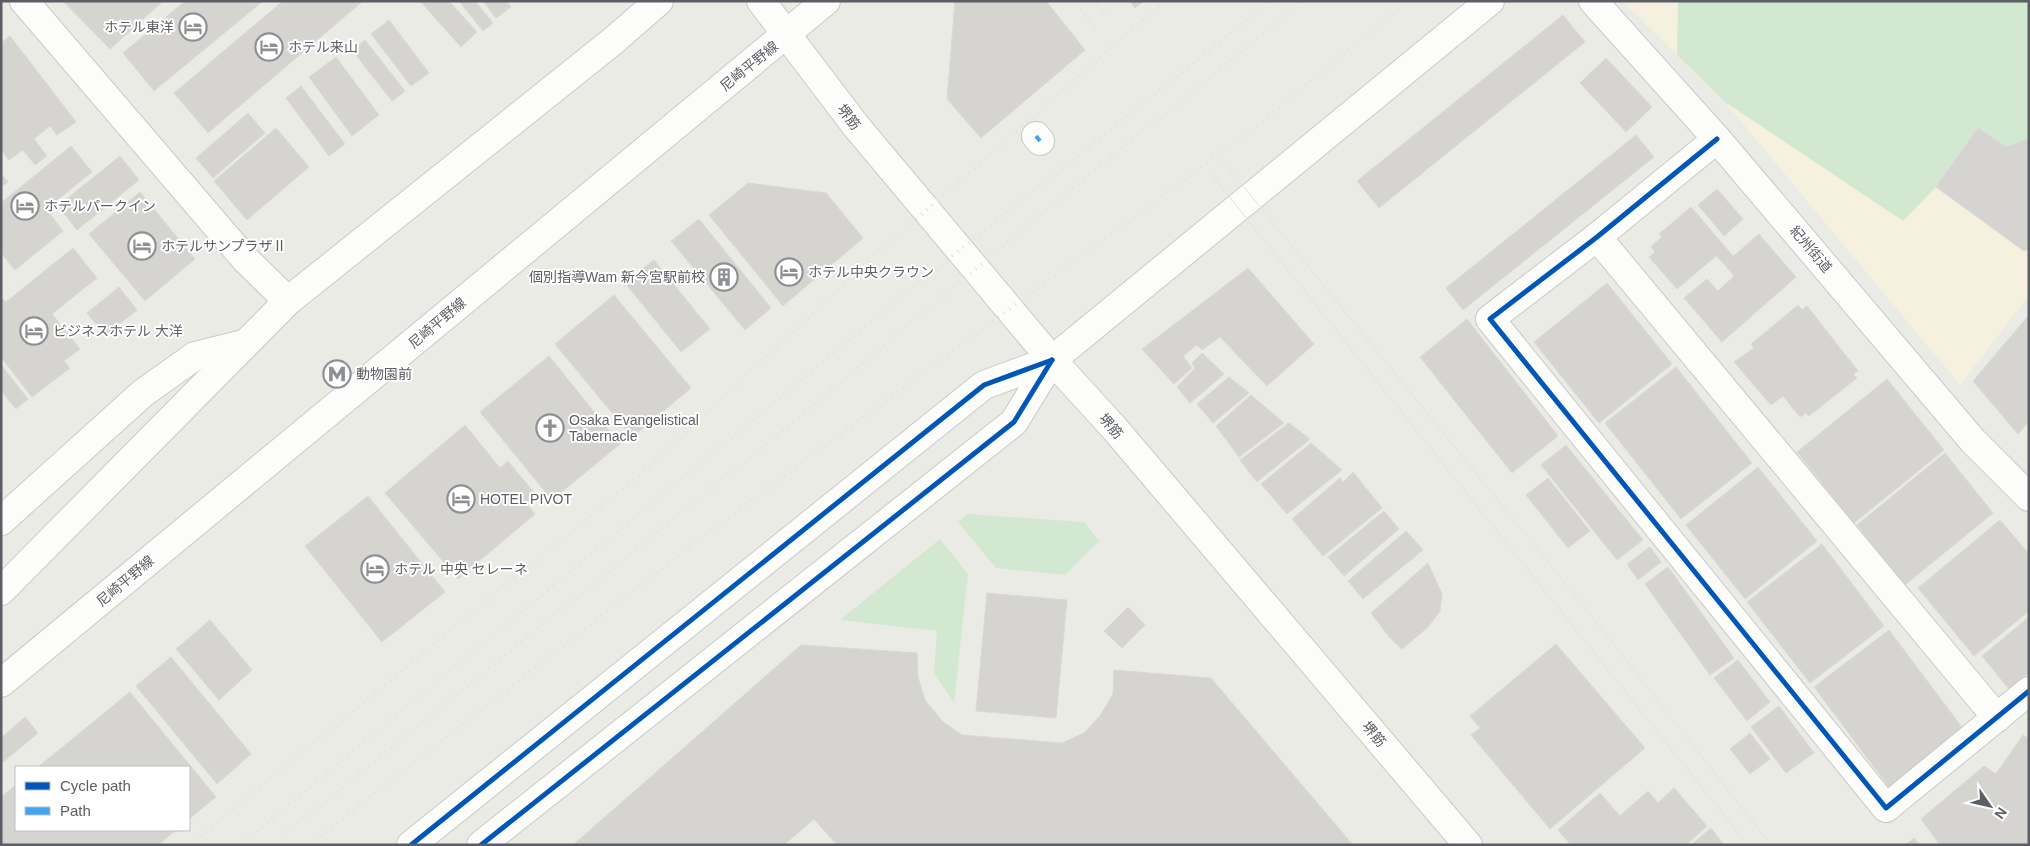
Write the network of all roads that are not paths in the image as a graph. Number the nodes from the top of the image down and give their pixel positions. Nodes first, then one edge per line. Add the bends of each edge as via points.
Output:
1 (24, 1) edge
2 (659, 1) edge
3 (761, 1) edge
4 (826, 1) edge
5 (1490, 1) edge
6 (1593, 1) edge
7 (788, 34) junction
8 (1717, 139) junction
9 (1597, 237) junction
10 (288, 301) junction
11 (243, 344) junction
12 (1052, 360) junction
13 (2029, 497) edge
14 (1, 521) edge
15 (1, 591) edge
16 (1, 683) edge
17 (2029, 691) edge
18 (1997, 718) junction
19 (411, 845) edge
20 (482, 845) edge
21 (1468, 845) edge

1 - 10 street via 244,259
2 - 10 street
3 - 7 street, 堺筋
4 - 7 street, 尼崎平野線
5 - 12 street
6 - 8 street, 紀州街道
7 - 12 street, 堺筋 via 856,126
7 - 16 street, 尼崎平野線
8 - 9 street
8 - 13 street, 紀州街道 via 1973,440
9 - 18 street
9 - 18 street via 1490,319 1886,808
10 - 11 street
11 - 14 street via 195,356 143,393
11 - 15 street
12 - 19 street via 984,385
12 - 20 street via 1014,422
12 - 21 street, 堺筋 via 1115,429
17 - 18 street

